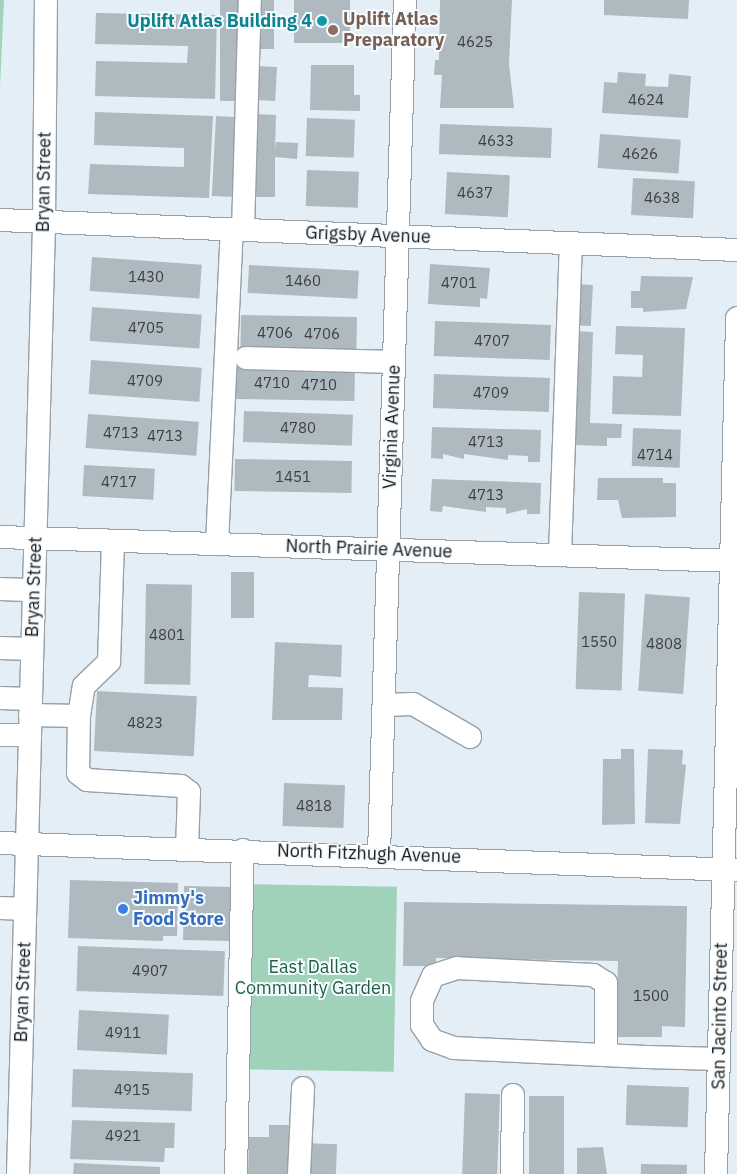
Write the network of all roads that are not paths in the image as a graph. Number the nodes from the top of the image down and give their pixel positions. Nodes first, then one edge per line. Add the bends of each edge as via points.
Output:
1 (46, 0) edge
2 (250, 0) edge
3 (405, 0) edge
4 (0, 220) edge
5 (44, 223) junction
6 (238, 230) junction
7 (398, 237) junction
8 (571, 243) junction
9 (737, 250) edge
10 (737, 318) edge
11 (246, 358) dead end
12 (394, 362) junction
13 (736, 375) edge
14 (735, 463) edge
15 (0, 537) edge
16 (35, 538) junction
17 (113, 541) junction
18 (217, 544) junction
19 (389, 550) junction
20 (560, 555) junction
21 (734, 561) edge
22 (0, 589) edge
23 (34, 590) junction
24 (0, 648) edge
25 (32, 649) junction
26 (0, 698) edge
27 (384, 705) junction
28 (732, 706) edge
29 (30, 716) junction
30 (79, 716) junction
31 (0, 735) edge
32 (470, 737) dead end
33 (0, 843) edge
34 (27, 843) junction
35 (187, 848) junction
36 (244, 850) junction
37 (379, 854) junction
38 (730, 869) edge
39 (0, 908) edge
40 (25, 909) junction
41 (725, 1046) edge
42 (606, 1055) junction
43 (302, 1088) dead end
44 (513, 1095) dead end
45 (18, 1174) edge
46 (236, 1174) edge
47 (299, 1174) edge
48 (512, 1174) edge
49 (716, 1174) edge

1 - 5 street, Bryan Street
2 - 6 street
3 - 7 street, Virginia Avenue
4 - 5 street, Grigsby Avenue
5 - 6 street, Grigsby Avenue
5 - 16 street, Bryan Street
6 - 7 street, Grigsby Avenue
6 - 18 street
7 - 8 street, Grigsby Avenue
7 - 12 street, Virginia Avenue
8 - 9 street, Grigsby Avenue
8 - 20 street
10 - 13 street, San Jacinto Street
11 - 12 street
12 - 19 street, Virginia Avenue
13 - 14 street, San Jacinto Street
14 - 21 street, San Jacinto Street
15 - 16 street, North Prairie Avenue
16 - 17 street, North Prairie Avenue
16 - 23 street, Bryan Street
17 - 18 street, North Prairie Avenue
17 - 30 street via 109,662 84,686
18 - 19 street, North Prairie Avenue
19 - 20 street, North Prairie Avenue
19 - 27 street, Virginia Avenue
20 - 21 street, North Prairie Avenue
21 - 28 street, San Jacinto Street
22 - 23 street
23 - 25 street, Bryan Street
24 - 25 street
25 - 29 street, Bryan Street
26 - 29 street
27 - 32 street via 413,704
27 - 37 street, Virginia Avenue
28 - 38 street, San Jacinto Street
29 - 30 street
29 - 31 street
29 - 34 street, Bryan Street
30 - 35 street via 78,773 88,780 181,786 189,792
33 - 34 street, North Fitzhugh Avenue
34 - 35 street, North Fitzhugh Avenue
34 - 40 street, Bryan Street
35 - 36 street, North Fitzhugh Avenue
36 - 37 street, North Fitzhugh Avenue
36 - 46 street
37 - 38 street, North Fitzhugh Avenue
38 - 41 street, San Jacinto Street
39 - 40 street
40 - 45 street, Bryan Street
41 - 42 street
41 - 49 street, San Jacinto Street
42 - 42 street via 454,1048 432,1040 422,1025 422,1001 432,976 457,968 593,975 606,983
43 - 47 street
44 - 48 street

